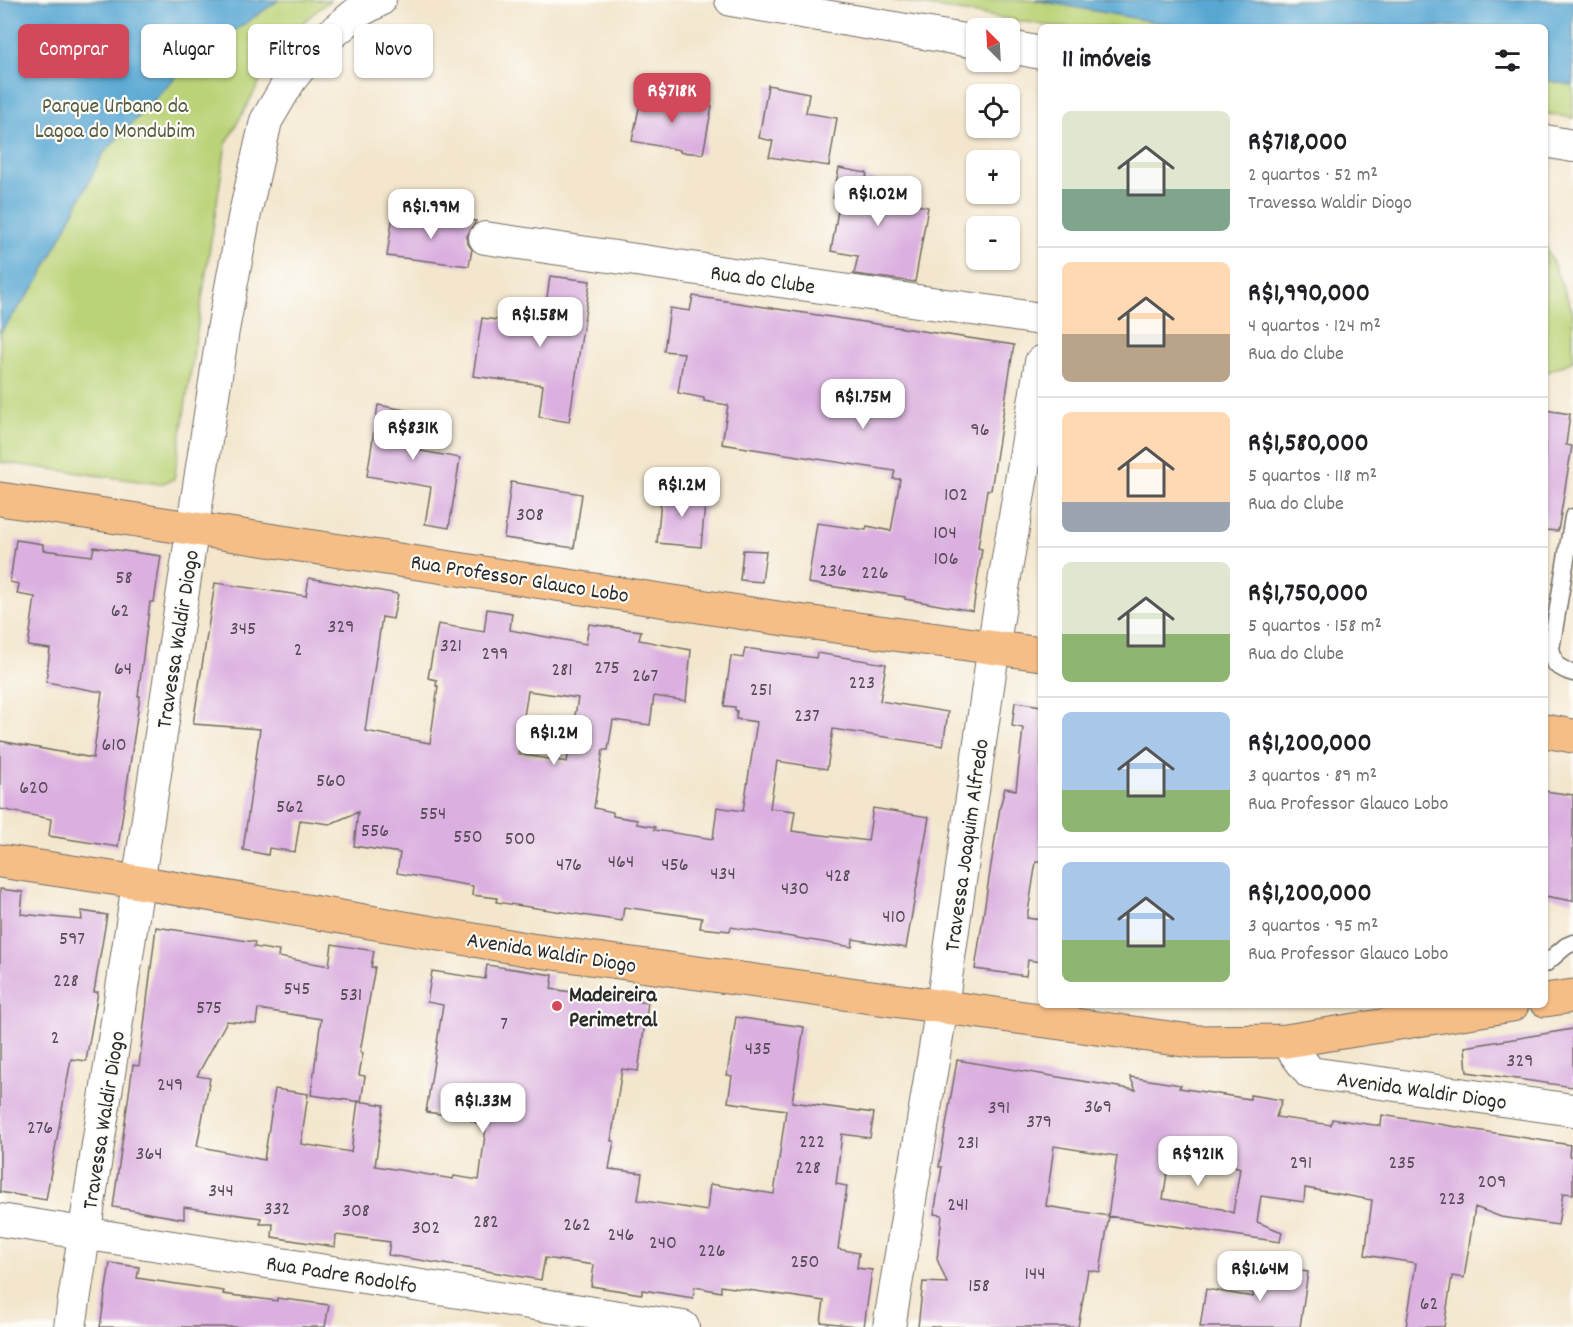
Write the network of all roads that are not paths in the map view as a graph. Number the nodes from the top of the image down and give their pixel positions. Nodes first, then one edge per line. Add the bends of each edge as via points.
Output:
1 (380, 0) edge
2 (731, 0) edge
3 (966, 40) edge
4 (1020, 49) edge
5 (1038, 52) edge
6 (1548, 142) edge
7 (1573, 146) edge
8 (485, 238) dead end
9 (1038, 319) edge
10 (1038, 380) edge
11 (0, 499) edge
12 (1573, 517) edge
13 (193, 529) junction
14 (994, 647) junction
15 (1038, 654) edge
16 (1573, 672) edge
17 (1548, 731) edge
18 (1573, 735) edge
19 (0, 861) edge
20 (138, 882) junction
21 (1573, 943) edge
22 (1548, 961) edge
23 (1573, 996) edge
24 (1548, 1000) edge
25 (942, 1006) junction
26 (1493, 1008) edge
27 (1286, 1041) junction
28 (1573, 1110) edge
29 (0, 1220) edge
30 (85, 1233) junction
31 (70, 1327) edge
32 (683, 1327) edge
33 (889, 1327) edge

1 - 13 street, Travessa Waldir Diogo via 358,12 317,45 266,121 223,330
2 - 3 street
4 - 5 street
6 - 7 street
8 - 9 street, Rua do Clube
10 - 14 street, Travessa Joaquim Alfredo
11 - 13 main road, Rua Professor Glauco Lobo
12 - 16 lane via 1551,649 1556,665
13 - 14 main road, Rua Professor Glauco Lobo
13 - 20 street, Travessa Waldir Diogo
14 - 15 main road, Rua Professor Glauco Lobo
14 - 25 street, Travessa Joaquim Alfredo
17 - 18 main road
19 - 20 main road, Avenida Waldir Diogo
20 - 25 main road, Avenida Waldir Diogo via 531,950
20 - 30 street, Travessa Waldir Diogo
21 - 22 lane
23 - 24 main road
25 - 27 main road, Avenida Waldir Diogo via 1198,1042
25 - 33 street, Travessa Joaquim Alfredo
26 - 27 main road, Avenida Waldir Diogo
27 - 28 street, Avenida Waldir Diogo via 1310,1073
29 - 30 street, Rua Padre Rodolfo
30 - 31 street, Travessa Waldir Diogo
30 - 32 street, Rua Padre Rodolfo

